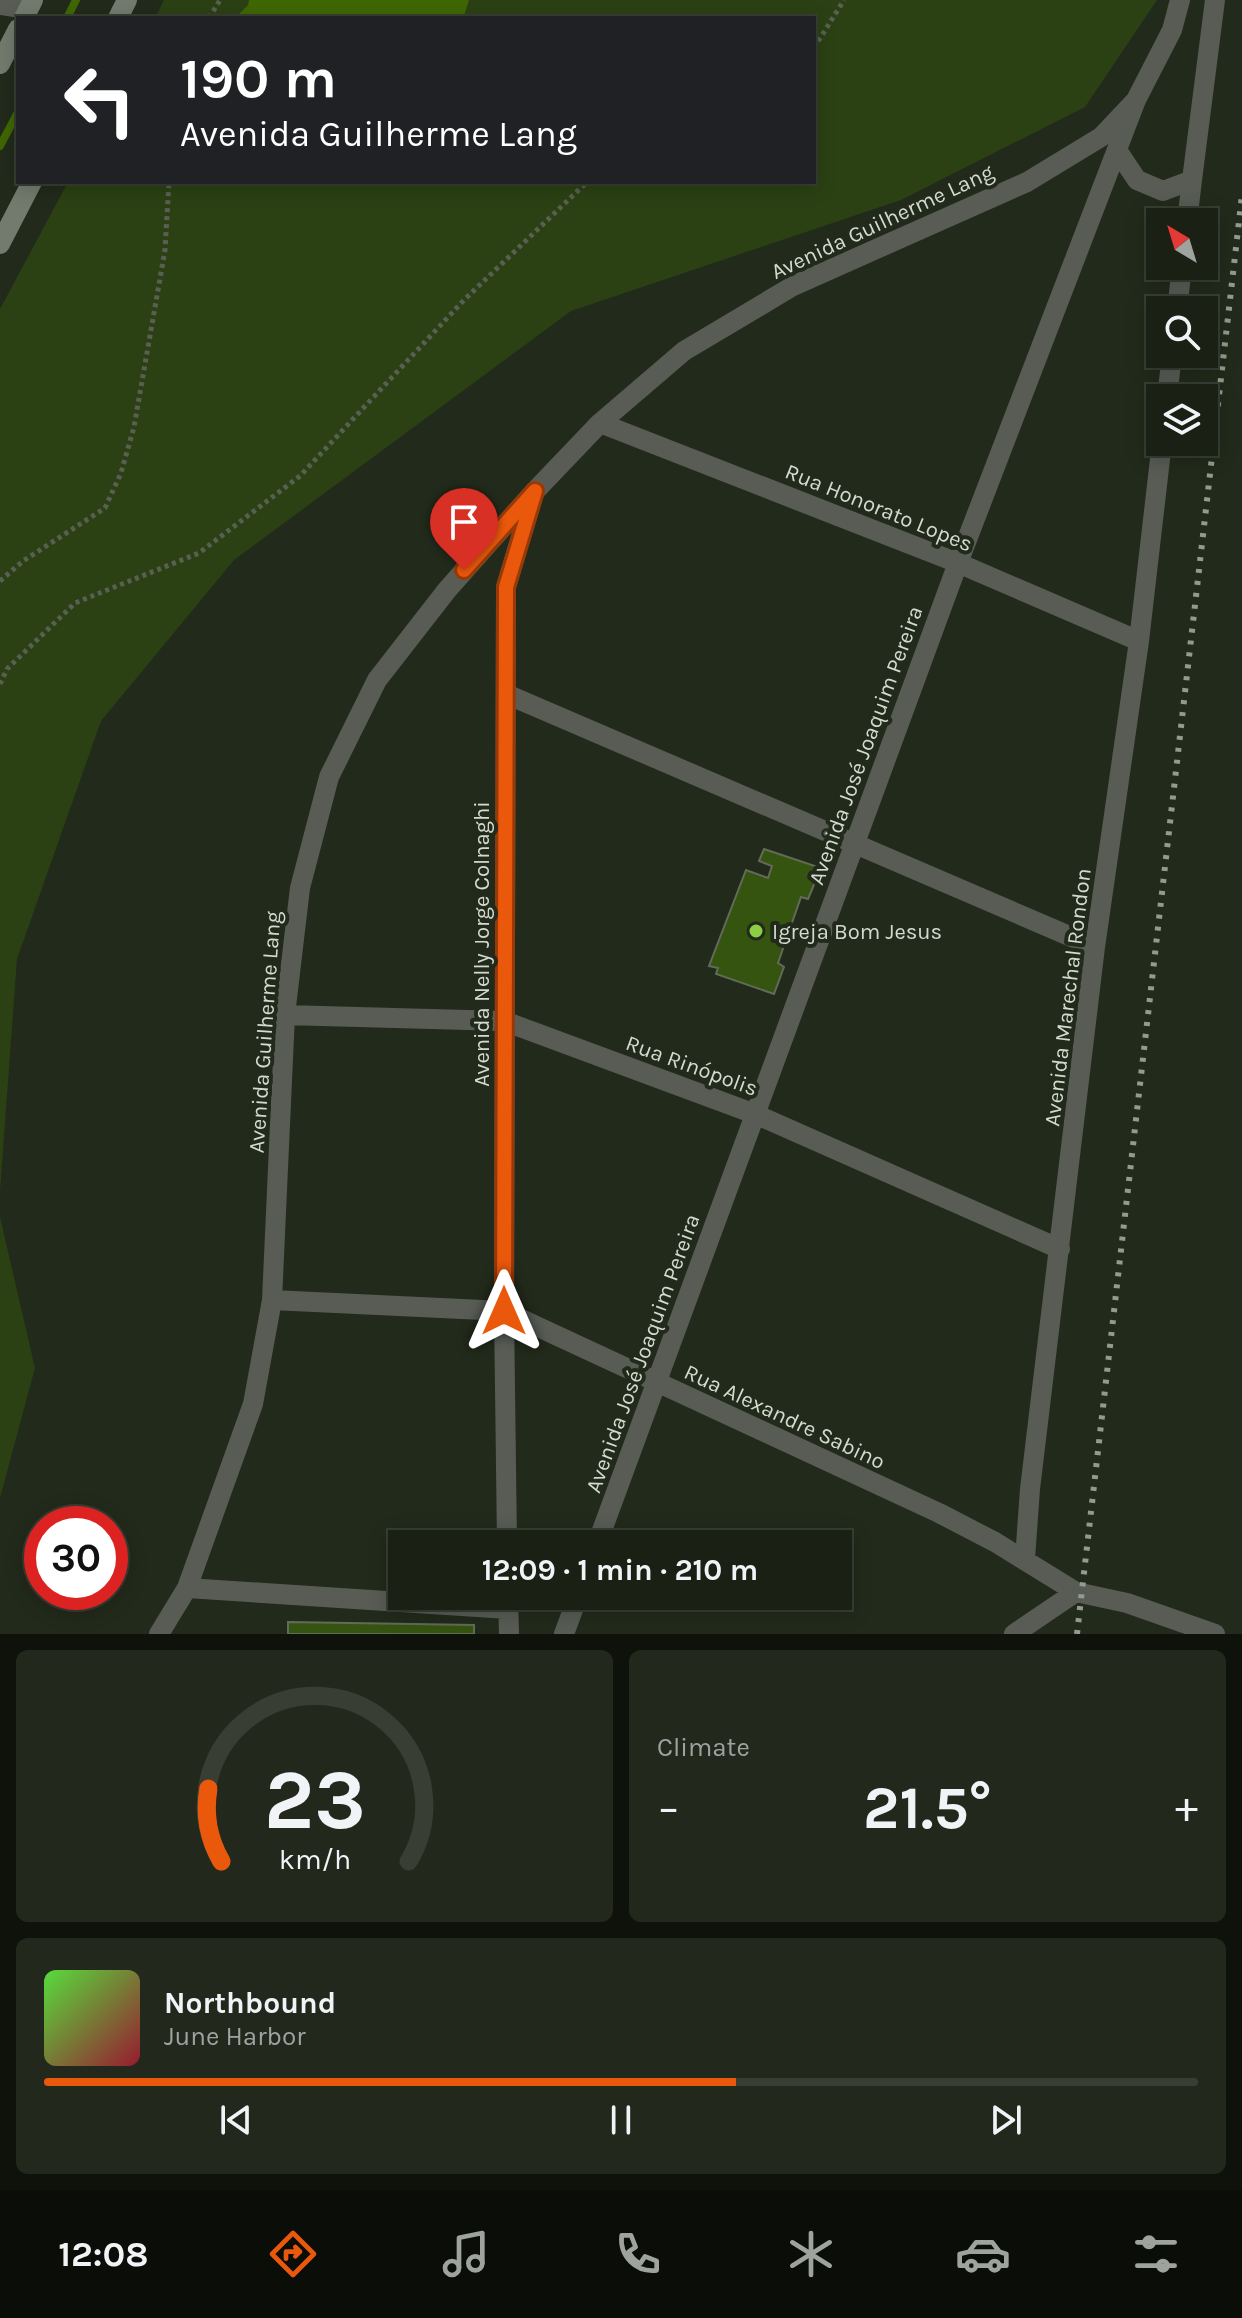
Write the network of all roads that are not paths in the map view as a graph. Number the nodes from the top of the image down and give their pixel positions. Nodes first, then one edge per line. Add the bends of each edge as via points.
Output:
1 (1180, 0) edge
2 (1215, 0) edge
3 (0, 5) edge
4 (28, 9) edge
5 (16, 33) edge
6 (0, 64) edge
7 (1136, 100) junction
8 (1117, 150) junction
9 (1192, 180) junction
10 (31, 184) edge
11 (1189, 208) edge
12 (0, 244) edge
13 (600, 423) junction
14 (1160, 456) edge
15 (535, 491) junction
16 (958, 563) junction
17 (1139, 641) junction
18 (506, 694) junction
19 (854, 845) junction
20 (1095, 947) junction
21 (285, 1015) junction
22 (504, 1021) junction
23 (755, 1114) junction
24 (1060, 1249) junction
25 (272, 1300) junction
26 (504, 1311) junction
27 (657, 1383) junction
28 (507, 1530) edge
29 (602, 1530) edge
30 (1025, 1559) junction
31 (187, 1588) junction
32 (1080, 1593) junction
33 (388, 1597) edge
34 (508, 1610) edge
35 (573, 1610) edge
36 (159, 1634) edge
37 (509, 1634) edge
38 (564, 1634) edge
39 (1014, 1634) edge
40 (1215, 1634) edge

1 - 7 street via 1172,30
2 - 9 street
3 - 4 street
5 - 6 main road
7 - 8 street, Avenida José Joaquim Pereira
7 - 13 street, Avenida Guilherme Lang via 1101,137 1027,182 793,286 684,351
8 - 9 street via 1137,180 1163,191
8 - 16 street, Avenida José Joaquim Pereira
9 - 11 street
10 - 12 main road
13 - 15 street, Avenida Guilherme Lang
13 - 16 street, Rua Honorato Lopes
14 - 17 street, Avenida Marechal Rondon
15 - 18 street, Avenida Nelly Jorge Colnaghi via 506,587
15 - 21 street, Avenida Guilherme Lang via 447,590 377,680 329,777 300,888
16 - 17 street, Rua Honorato Lopes
16 - 19 street, Avenida José Joaquim Pereira
17 - 20 street, Avenida Marechal Rondon
18 - 19 street
18 - 22 street, Avenida Nelly Jorge Colnaghi
19 - 20 street
19 - 23 street, Avenida José Joaquim Pereira
20 - 24 street, Avenida Marechal Rondon
21 - 22 street, Rua Rinópolis
21 - 25 street, Avenida Guilherme Lang
22 - 23 street, Rua Rinópolis
22 - 26 street, Avenida Nelly Jorge Colnaghi
23 - 24 street, Rua Rinópolis
23 - 27 street, Avenida José Joaquim Pereira
24 - 30 street, Avenida Marechal Rondon
25 - 26 street, Rua Alexandre Sabino
25 - 31 street, Avenida Guilherme Lang via 253,1404
26 - 27 street, Rua Alexandre Sabino
26 - 28 street, Avenida Nelly Jorge Colnaghi
27 - 29 street, Avenida José Joaquim Pereira
27 - 30 street, Rua Alexandre Sabino via 939,1513
30 - 32 street, Rua Alexandre Sabino
31 - 33 street
31 - 36 street, Avenida Guilherme Lang
32 - 39 street
32 - 40 street, Rua Alexandre Sabino via 1127,1603
34 - 37 street
35 - 38 street

